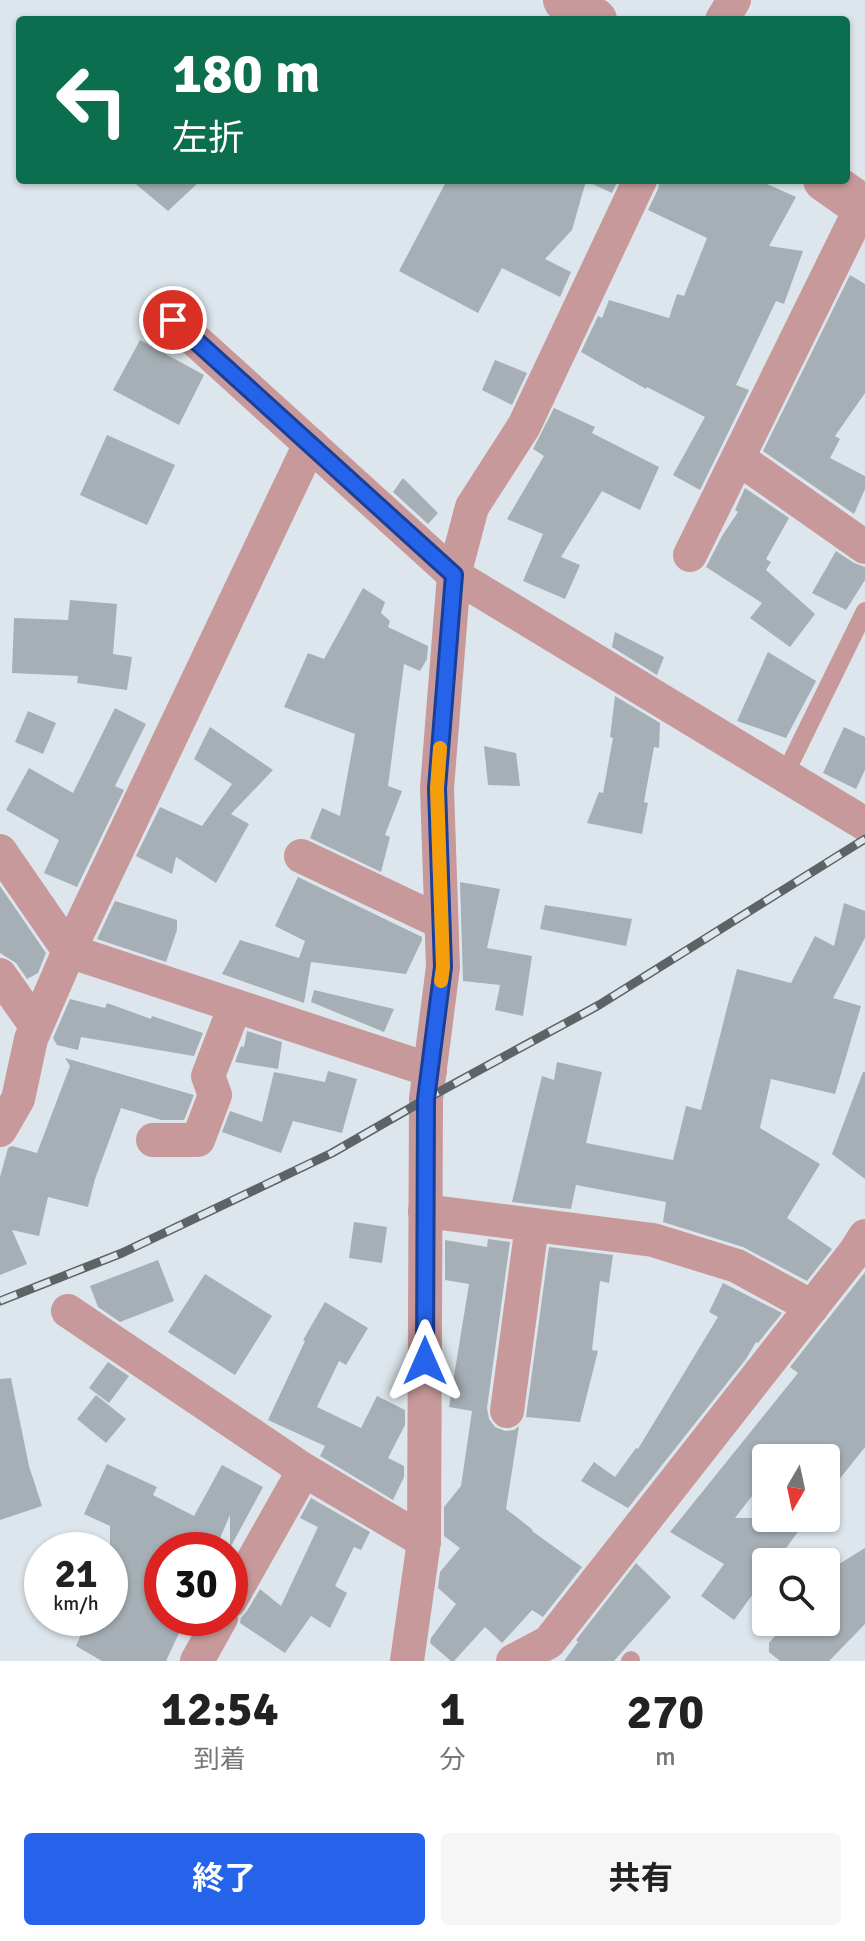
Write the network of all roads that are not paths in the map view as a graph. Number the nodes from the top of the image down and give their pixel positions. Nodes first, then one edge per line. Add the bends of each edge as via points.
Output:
1 (565, 0) edge
2 (589, 16) edge
3 (638, 184) edge
4 (831, 184) edge
5 (864, 207) edge
6 (173, 320) dead end
7 (310, 444) junction
8 (738, 458) junction
9 (865, 547) edge
10 (690, 555) dead end
11 (454, 575) junction
12 (865, 611) edge
13 (785, 774) junction
14 (865, 824) edge
15 (0, 851) edge
16 (301, 856) dead end
17 (441, 922) junction
18 (69, 951) junction
19 (0, 975) edge
20 (235, 1006) junction
21 (36, 1026) junction
22 (430, 1070) junction
23 (0, 1130) edge
24 (153, 1140) dead end
25 (425, 1211) junction
26 (532, 1225) junction
27 (865, 1236) edge
28 (812, 1307) junction
29 (68, 1311) dead end
30 (507, 1411) dead end
31 (304, 1470) junction
32 (424, 1541) junction
33 (248, 1569) edge
34 (211, 1636) edge
35 (519, 1660) edge
36 (197, 1661) edge
37 (407, 1661) edge

1 - 2 street
3 - 11 street via 524,426 472,507
4 - 5 street
5 - 8 street
6 - 7 street
7 - 11 street
7 - 18 street
8 - 9 street
8 - 10 street
11 - 13 street
11 - 17 street via 437,788
12 - 13 lane
13 - 14 street
15 - 18 street
16 - 17 street
17 - 22 street via 443,967
18 - 20 street
18 - 21 street
19 - 21 street
20 - 22 street
20 - 24 street via 208,1076 215,1095 198,1140
21 - 23 street via 18,1099
22 - 25 street
25 - 26 street
25 - 32 street
26 - 28 street via 653,1240 737,1266
26 - 30 street
27 - 28 street
28 - 35 street via 549,1642
29 - 31 street
31 - 32 street
31 - 33 street
32 - 37 street
34 - 36 street

